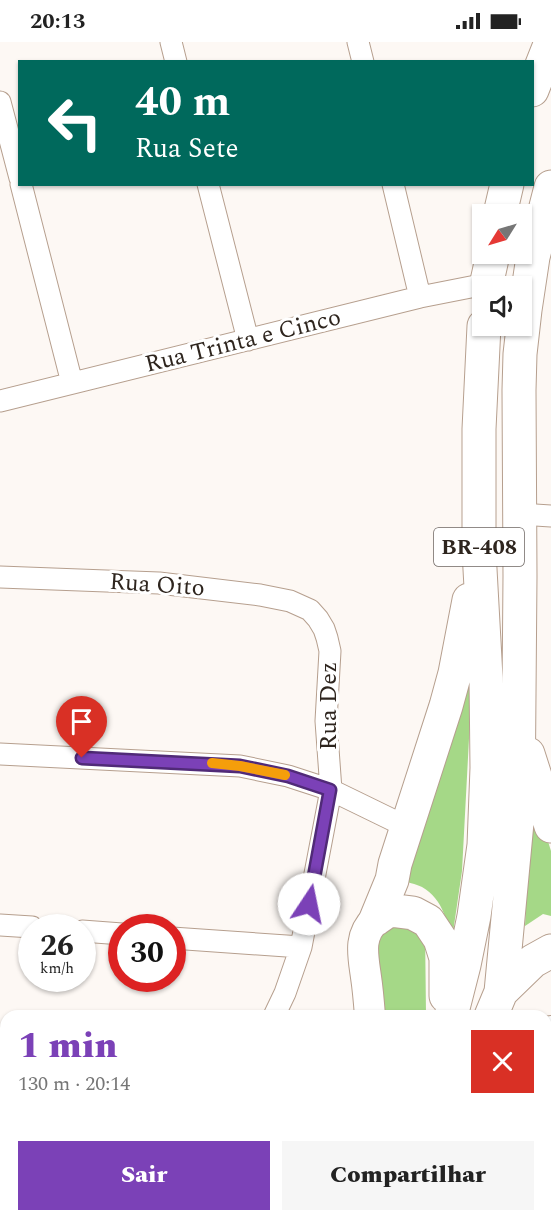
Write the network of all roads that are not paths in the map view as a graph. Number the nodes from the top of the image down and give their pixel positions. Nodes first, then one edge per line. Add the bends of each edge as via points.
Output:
1 (171, 42) edge
2 (358, 42) edge
3 (550, 42) edge
4 (176, 60) edge
5 (362, 60) edge
6 (534, 85) edge
7 (0, 102) edge
8 (18, 170) edge
9 (22, 186) edge
10 (209, 186) edge
11 (393, 186) edge
12 (507, 186) edge
13 (551, 187) edge
14 (502, 204) edge
15 (488, 275) edge
16 (420, 297) junction
17 (484, 336) edge
18 (248, 340) junction
19 (72, 383) junction
20 (0, 401) edge
21 (536, 515) edge
22 (479, 551) junction
23 (0, 577) edge
24 (310, 610) joint
25 (520, 730) junction
26 (0, 754) edge
27 (330, 790) junction
28 (551, 826) edge
29 (407, 827) junction
30 (376, 919) junction
31 (0, 925) edge
32 (18, 926) edge
33 (186, 939) edge
34 (301, 947) junction
35 (551, 951) edge
36 (496, 1004) edge
37 (276, 1010) edge
38 (369, 1010) edge
39 (448, 1010) edge
40 (450, 1010) edge

1 - 4 street
2 - 5 street
3 - 6 highway
7 - 8 street
9 - 19 street
10 - 18 street
11 - 16 street
12 - 14 highway
13 - 21 highway, BR-408 via 533,257 520,354 519,390
15 - 16 street, Rua Trinta e Cinco
16 - 18 street, Rua Trinta e Cinco
17 - 22 highway, BR-408
18 - 19 street, Rua Trinta e Cinco
19 - 20 street, Rua Trinta e Cinco
21 - 25 highway, BR-408
22 - 29 highway via 452,684
22 - 40 highway, BR-408 via 486,678 484,845 464,965
23 - 24 street, Rua Oito via 159,583 260,595
24 - 27 street, Rua Dez via 324,628 330,651 326,721
25 - 28 highway
25 - 36 highway, BR-408 via 518,812
26 - 27 street via 240,766
27 - 29 street
27 - 34 street, Rua Dez
29 - 30 highway
30 - 38 main road via 370,924 362,951
30 - 39 highway via 389,910 413,913 428,921 446,957
31 - 32 street
33 - 34 street
34 - 37 street, Rua Dez
35 - 36 highway via 533,961

